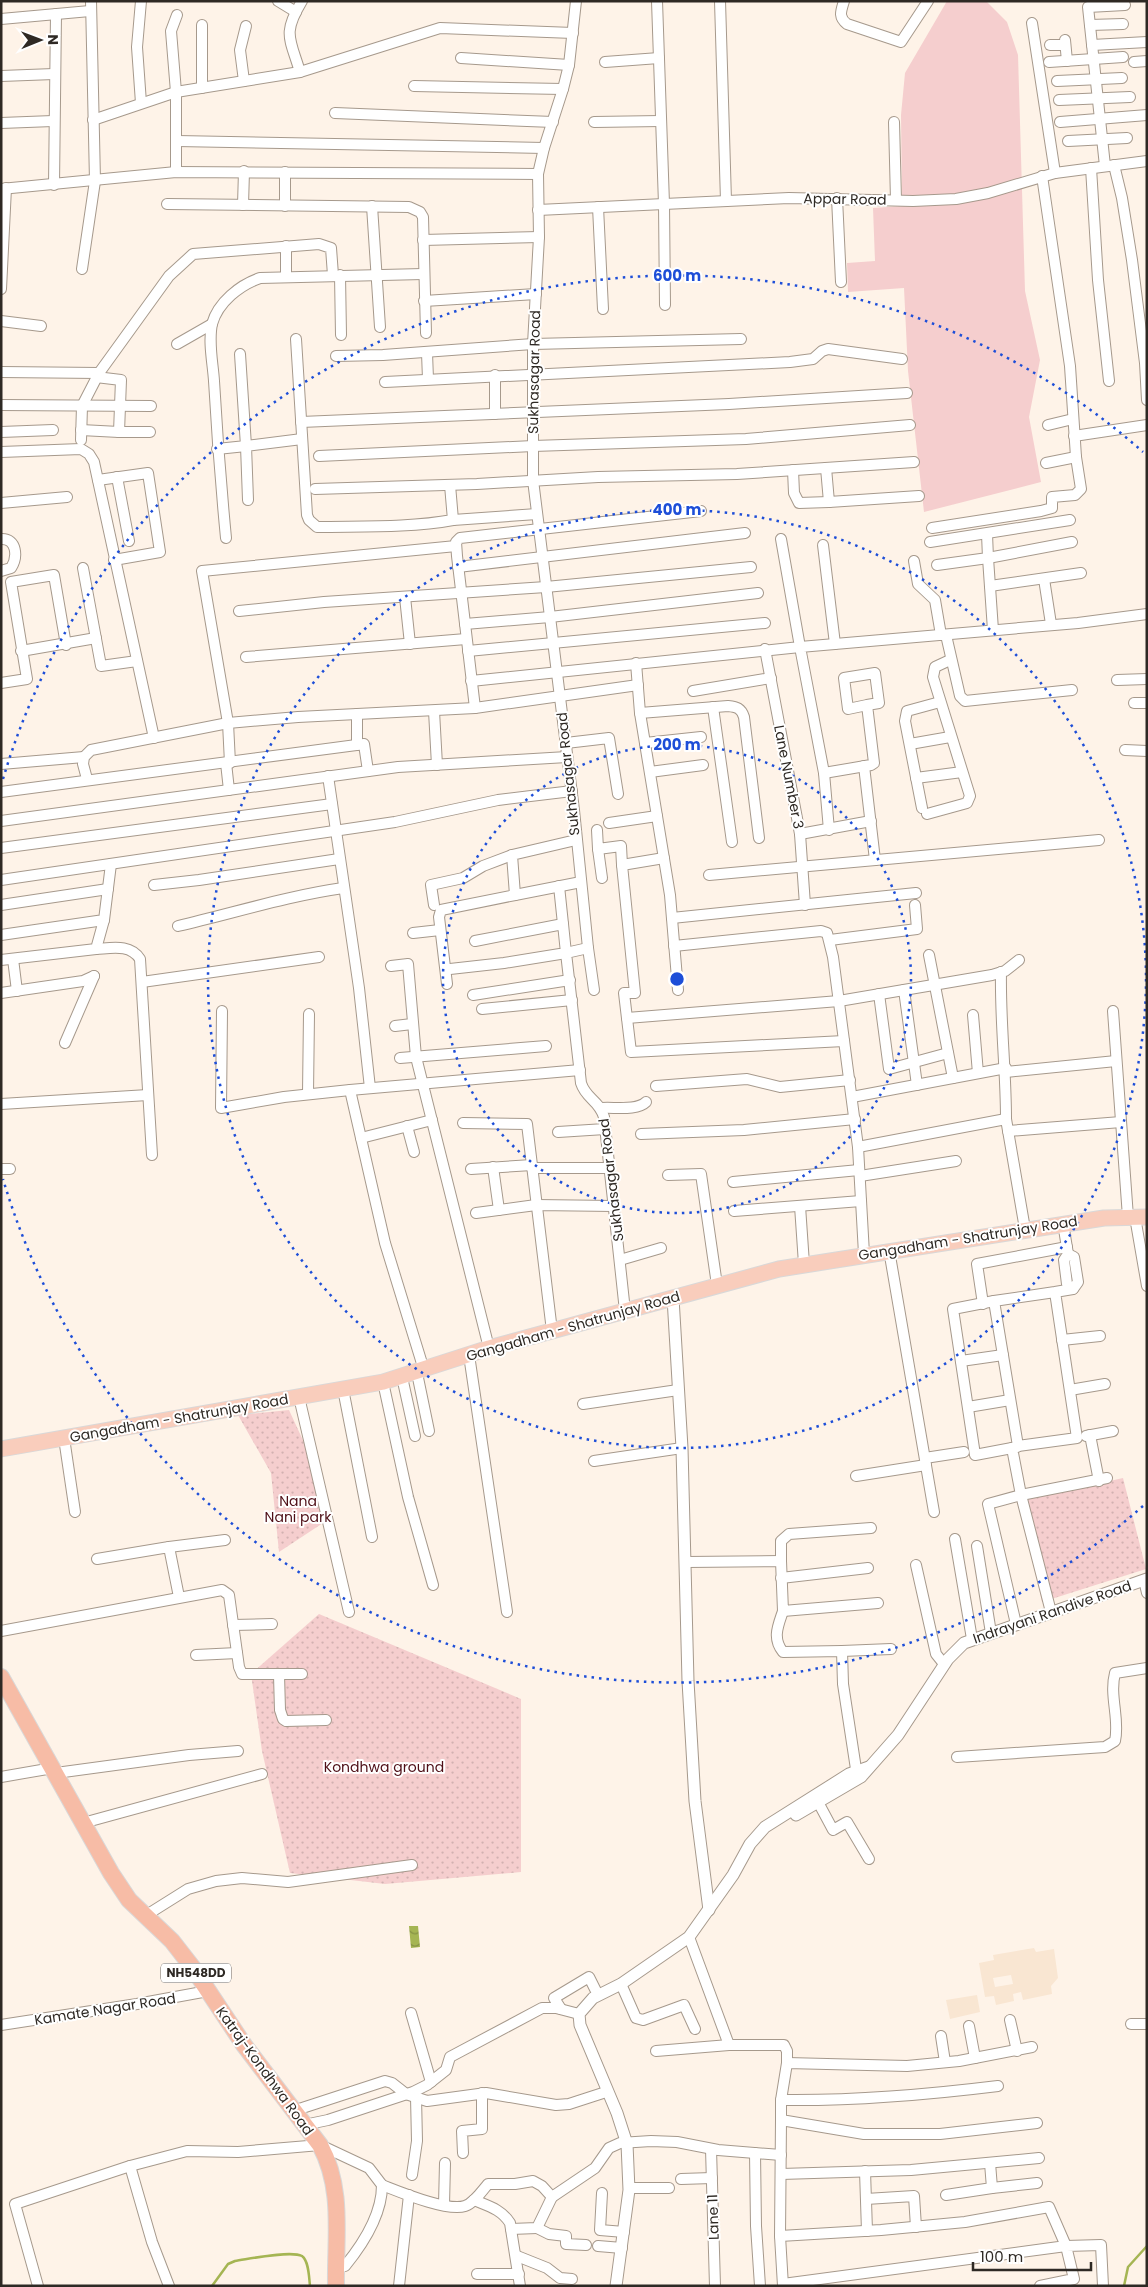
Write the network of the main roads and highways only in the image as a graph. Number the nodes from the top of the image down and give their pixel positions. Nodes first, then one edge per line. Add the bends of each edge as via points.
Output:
1 (1137, 1217) edge
2 (1, 1449) edge
3 (1, 1677) edge
4 (336, 2286) edge

1 - 2 main road, Gangadham - Shatrunjay Road via 1104,1218 1025,1229 804,1264 489,1348 384,1382
3 - 4 highway, Katraj-Kondhwa Road / NH548DD via 129,1900 172,1941 244,2045 320,2145 334,2180

